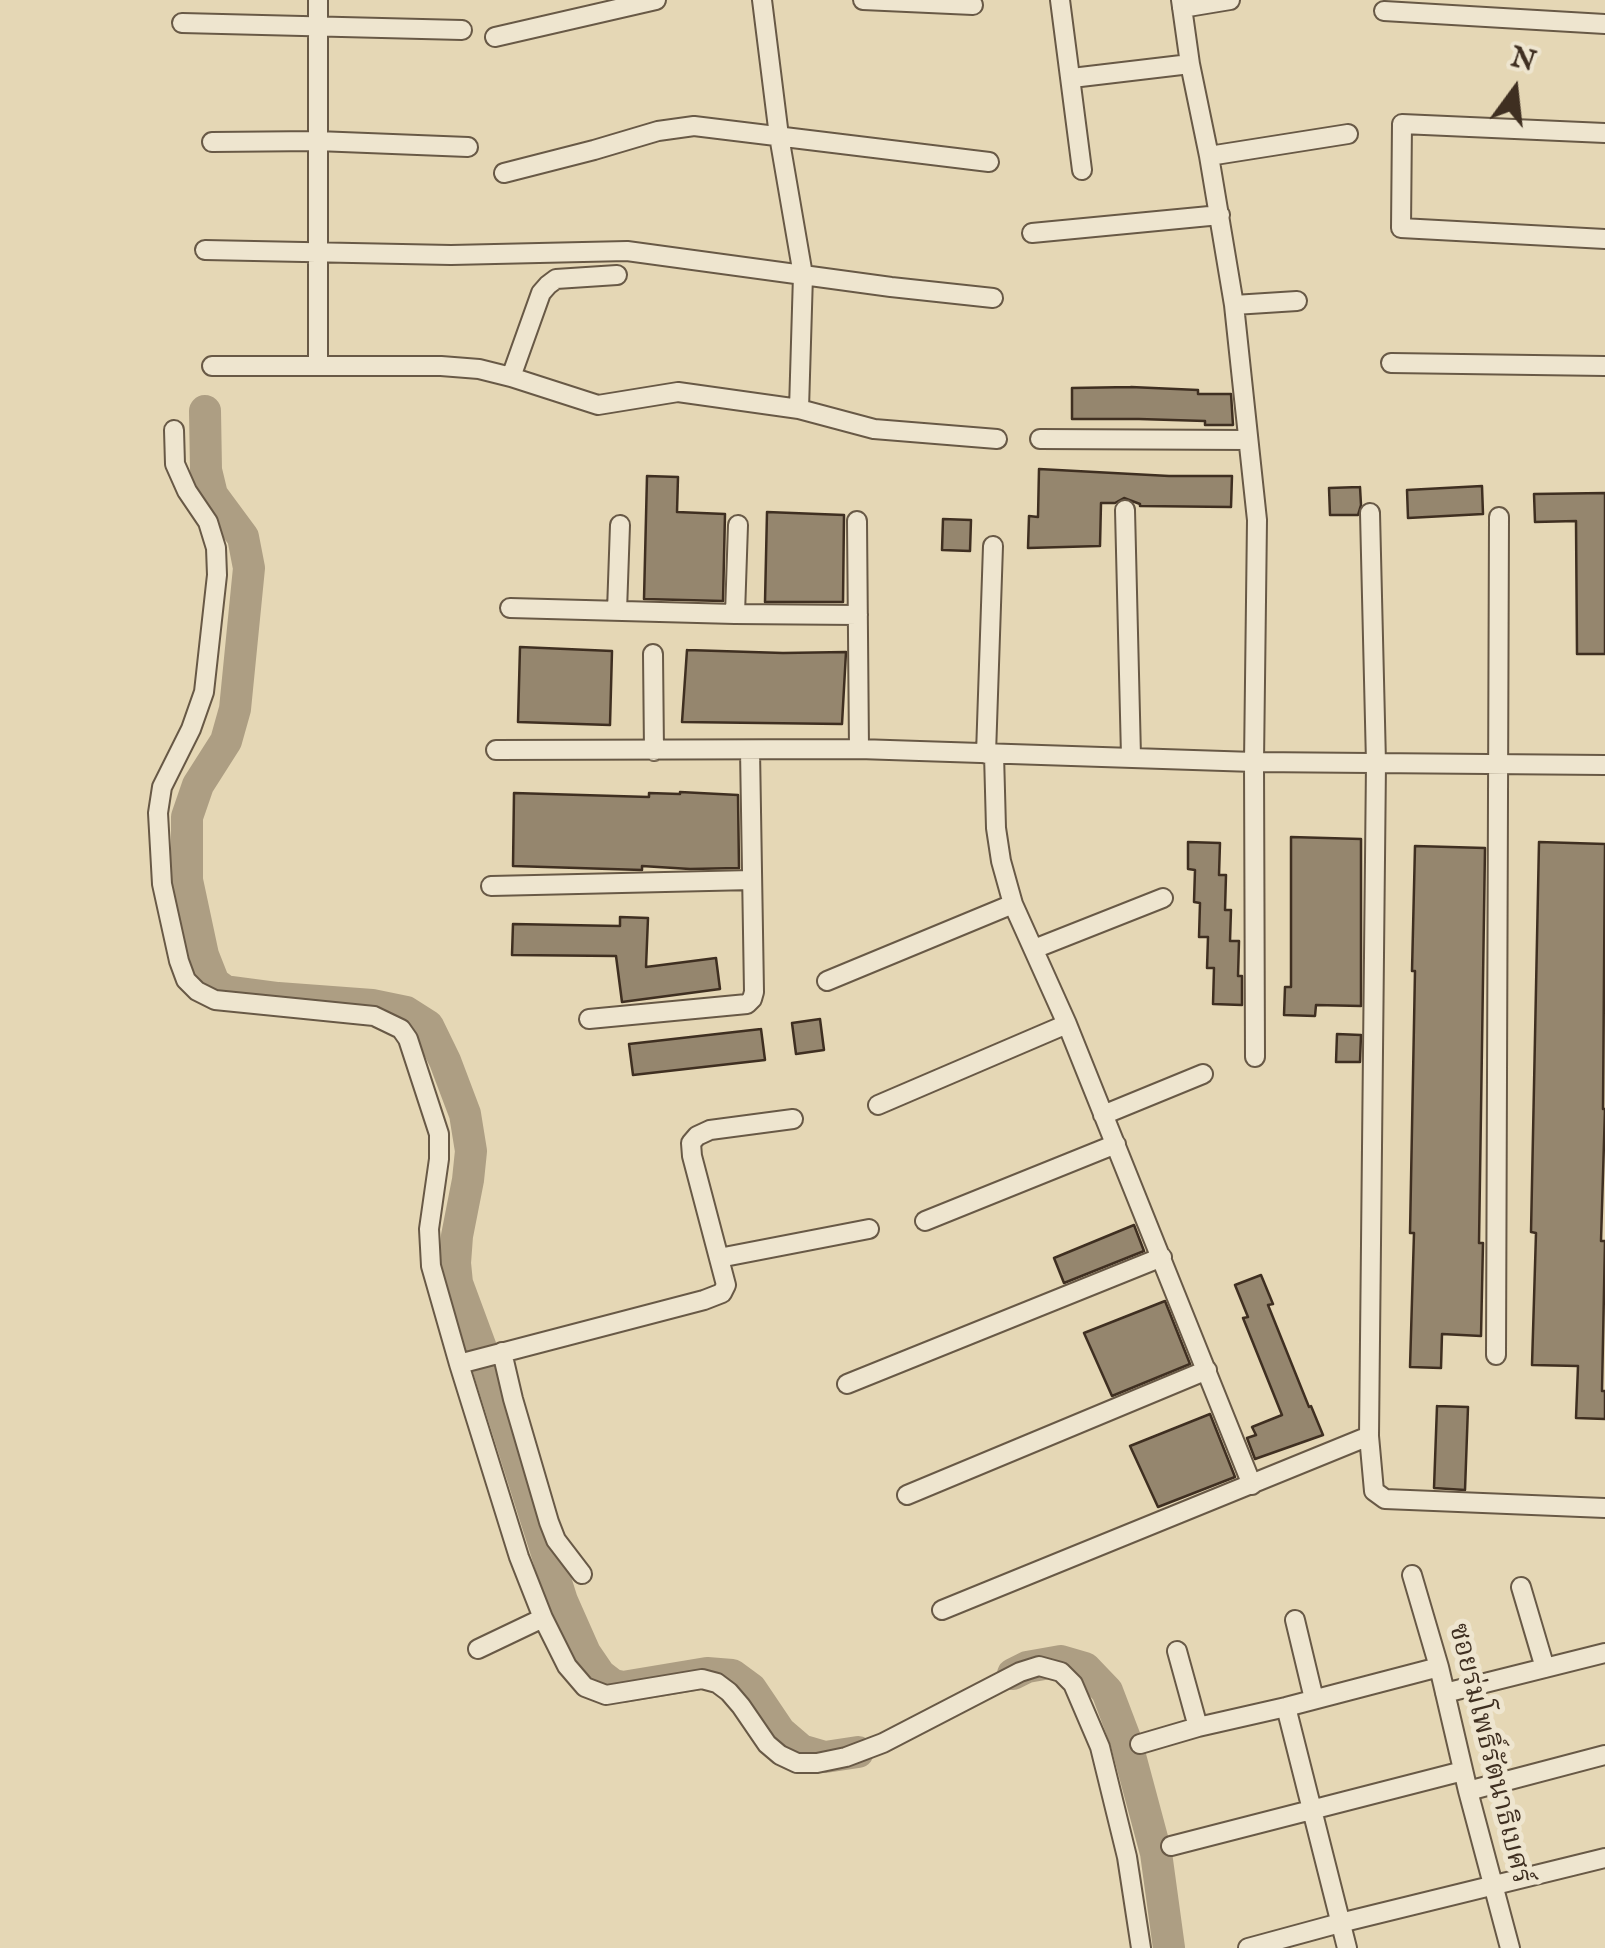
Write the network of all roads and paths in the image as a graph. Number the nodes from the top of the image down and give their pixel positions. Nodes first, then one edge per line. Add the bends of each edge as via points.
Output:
1 (318, 0) edge
2 (656, 0) edge
3 (762, 0) edge
4 (863, 0) edge
5 (1060, 0) edge
6 (1230, 0) edge
7 (1181, 4) edge
8 (974, 5) dead end
9 (1384, 11) dead end
10 (182, 24) dead end
11 (1605, 24) edge
12 (317, 25) junction
13 (462, 30) dead end
14 (496, 37) dead end
15 (1190, 64) junction
16 (1072, 78) junction
17 (1605, 133) edge
18 (1348, 134) dead end
19 (779, 136) junction
20 (317, 141) junction
21 (212, 142) dead end
22 (468, 147) dead end
23 (1209, 156) junction
24 (989, 162) dead end
25 (1082, 170) dead end
26 (504, 173) dead end
27 (1220, 215) junction
28 (1032, 234) dead end
29 (1605, 239) edge
30 (206, 250) dead end
31 (317, 251) junction
32 (616, 275) dead end
33 (802, 275) junction
34 (993, 298) dead end
35 (1297, 301) dead end
36 (1234, 304) junction
37 (1390, 363) dead end
38 (212, 366) dead end
39 (318, 366) junction
40 (1605, 366) edge
41 (511, 377) junction
42 (800, 409) junction
43 (174, 430) dead end
44 (996, 438) dead end
45 (1040, 439) dead end
46 (1248, 440) junction
47 (1125, 510) dead end
48 (1370, 513) dead end
49 (1500, 518) dead end
50 (857, 521) dead end
51 (738, 524) dead end
52 (620, 525) dead end
53 (994, 546) dead end
54 (510, 608) dead end
55 (617, 611) junction
56 (735, 614) junction
57 (858, 615) junction
58 (653, 654) dead end
59 (859, 748) junction
60 (496, 750) dead end
61 (750, 750) junction
62 (654, 751) junction
63 (990, 754) junction
64 (1131, 756) junction
65 (1254, 762) junction
66 (1376, 762) junction
67 (1498, 764) junction
68 (1605, 765) edge
69 (752, 880) junction
70 (491, 886) dead end
71 (1163, 898) dead end
72 (1013, 904) junction
73 (1034, 949) junction
74 (826, 982) dead end
75 (590, 1019) dead end
76 (1067, 1024) junction
77 (1255, 1057) dead end
78 (1203, 1074) dead end
79 (878, 1104) dead end
80 (1103, 1115) junction
81 (793, 1119) dead end
82 (1116, 1144) junction
83 (926, 1221) dead end
84 (868, 1230) dead end
85 (719, 1258) junction
86 (1162, 1258) junction
87 (500, 1353) junction
88 (1496, 1356) dead end
89 (465, 1362) junction
90 (1207, 1370) junction
91 (847, 1384) dead end
92 (1369, 1436) junction
93 (1252, 1485) junction
94 (907, 1495) dead end
95 (1605, 1508) edge
96 (582, 1574) dead end
97 (1412, 1575) dead end
98 (1521, 1587) dead end
99 (942, 1610) dead end
100 (543, 1618) junction
101 (1295, 1620) dead end
102 (478, 1649) dead end
103 (1177, 1652) dead end
104 (1605, 1653) edge
105 (1439, 1667) junction
106 (1544, 1668) junction
107 (1446, 1694) junction
108 (1314, 1698) junction
109 (1286, 1707) junction
110 (1198, 1727) junction
111 (1140, 1744) dead end
112 (1605, 1755) edge
113 (1463, 1771) junction
114 (1468, 1792) junction
115 (1313, 1810) junction
116 (1171, 1846) dead end
117 (1605, 1858) edge
118 (1494, 1887) junction
119 (1340, 1923) junction
120 (1140, 1948) edge
121 (1248, 1948) edge
122 (1347, 1948) edge
123 (1510, 1948) edge

1 - 12 street
2 - 14 street
3 - 19 street
4 - 8 street
5 - 16 street
6 - 7 street
7 - 15 street
9 - 11 street
10 - 12 street
12 - 13 street
12 - 20 street
15 - 16 street
15 - 23 street
16 - 25 street
17 - 29 street via 1402,124 1401,228
18 - 23 street
19 - 24 street
19 - 26 street via 694,126 658,130
19 - 33 street
20 - 21 street
20 - 22 street
20 - 31 street
23 - 27 street
27 - 28 street
27 - 36 street
30 - 31 street
31 - 33 street via 627,251
31 - 39 street
32 - 41 street via 548,284
33 - 34 street
33 - 42 street
35 - 36 street
36 - 46 street
37 - 40 street
38 - 39 street
39 - 41 street via 440,366
41 - 42 street via 598,405 678,392
42 - 44 street via 874,429
43 - 89 street via 176,464 208,522 217,575 204,692 162,788 158,813 162,884 178,961 186,980 215,1000 374,1016 401,1029 439,1134 431,1266
45 - 46 street
46 - 65 street via 1257,520
47 - 64 street
48 - 66 street
49 - 67 street
50 - 57 street
51 - 56 street
52 - 55 street
53 - 63 street
54 - 55 street
55 - 56 street
56 - 57 street
57 - 59 street
58 - 62 street
59 - 61 street
59 - 63 street
60 - 62 street
61 - 62 street
61 - 69 street
63 - 64 street
63 - 72 street via 1001,861
64 - 65 street
65 - 66 street
65 - 77 street
66 - 67 street
66 - 92 street
67 - 68 street
67 - 88 street
69 - 70 street
69 - 75 street via 752,999
71 - 73 street
72 - 73 street
72 - 74 street
73 - 76 street
76 - 79 street
76 - 80 street
78 - 80 street
80 - 82 street
81 - 85 street via 710,1130 691,1143
82 - 83 street
82 - 86 street
84 - 85 street
85 - 87 street via 726,1285 715,1297
86 - 90 street
86 - 91 street
87 - 89 street
87 - 96 street via 549,1522
89 - 100 street via 518,1557
90 - 93 street
90 - 94 street
92 - 93 street
92 - 95 street via 1374,1491 1386,1499
93 - 99 street
97 - 105 street, ซอยร่มโพธิ์รัตนาธิเบศร์
98 - 106 street
100 - 102 street
100 - 120 street via 585,1687 606,1695 702,1679 717,1683 766,1744 797,1762 846,1757 883,1743 1020,1672 1039,1666 1061,1672 1073,1684 1100,1747 1127,1857
101 - 108 street
103 - 110 street
104 - 106 street
105 - 107 street, ซอยร่มโพธิ์รัตนาธิเบศร์
105 - 108 street
106 - 107 street
107 - 113 street, ซอยร่มโพธิ์รัตนาธิเบศร์
108 - 109 street
109 - 110 street
109 - 115 street
110 - 111 street
112 - 114 street
113 - 114 street, ซอยร่มโพธิ์รัตนาธิเบศร์
113 - 115 street
114 - 118 street, ซอยร่มโพธิ์รัตนาธิเบศร์
115 - 116 street
115 - 119 street
117 - 118 street
118 - 119 street
118 - 123 street, ซอยร่มโพธิ์รัตนาธิเบศร์
119 - 121 street
119 - 122 street

